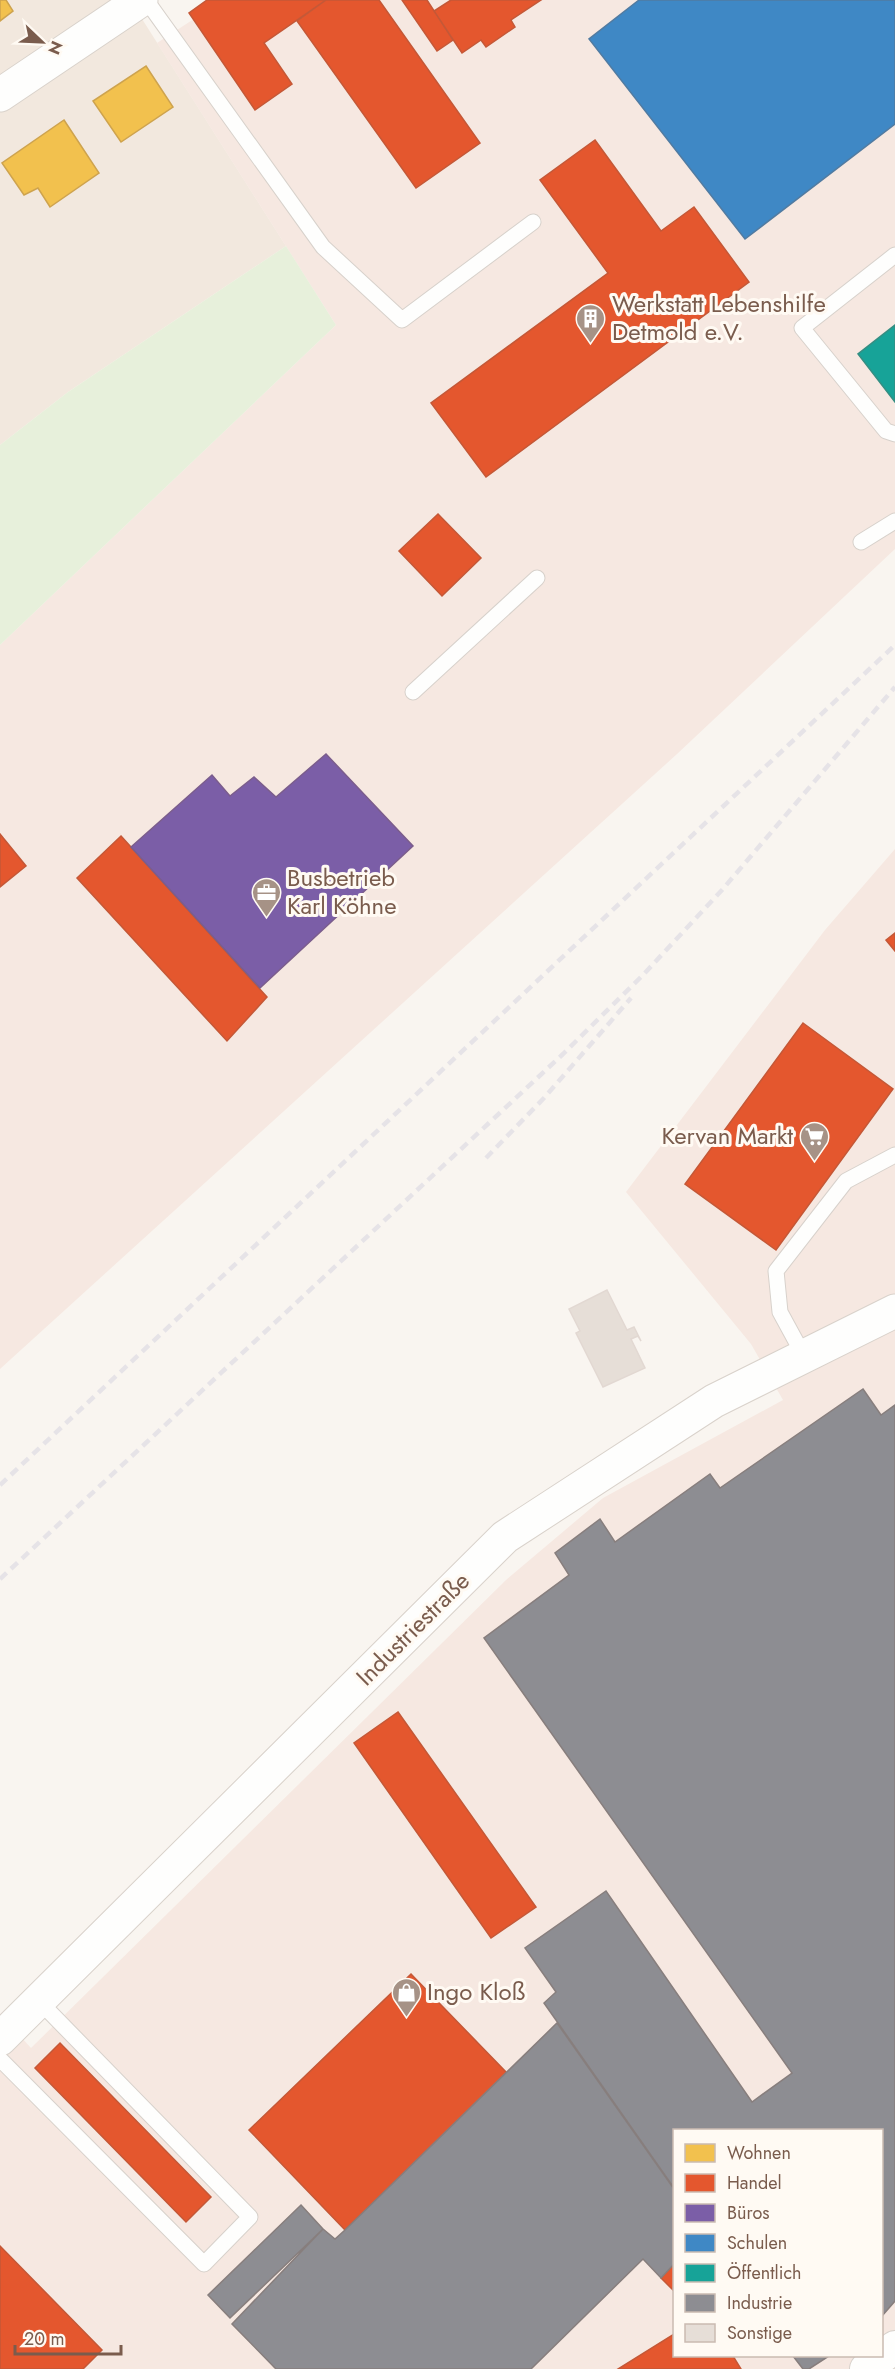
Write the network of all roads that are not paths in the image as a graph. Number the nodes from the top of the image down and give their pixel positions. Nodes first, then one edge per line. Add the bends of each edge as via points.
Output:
1 (141, 0) edge
2 (146, 0) edge
3 (0, 94) edge
4 (533, 222) dead end
5 (895, 255) edge
6 (895, 434) edge
7 (895, 521) edge
8 (861, 542) dead end
9 (537, 578) dead end
10 (413, 692) dead end
11 (895, 1155) edge
12 (895, 1311) edge
13 (805, 1358) junction
14 (39, 2001) junction
15 (0, 2039) edge
16 (0, 2059) edge

1 - 3 street
2 - 4 lane via 323,247 402,320
5 - 6 lane via 802,328 886,431
7 - 8 lane
9 - 10 lane
11 - 13 lane via 846,1181 776,1271 780,1312
12 - 13 street, Industriestraße
13 - 14 street, Industriestraße via 714,1401 505,1538
14 - 15 street, Industriestraße
14 - 16 lane via 250,2217 204,2264

